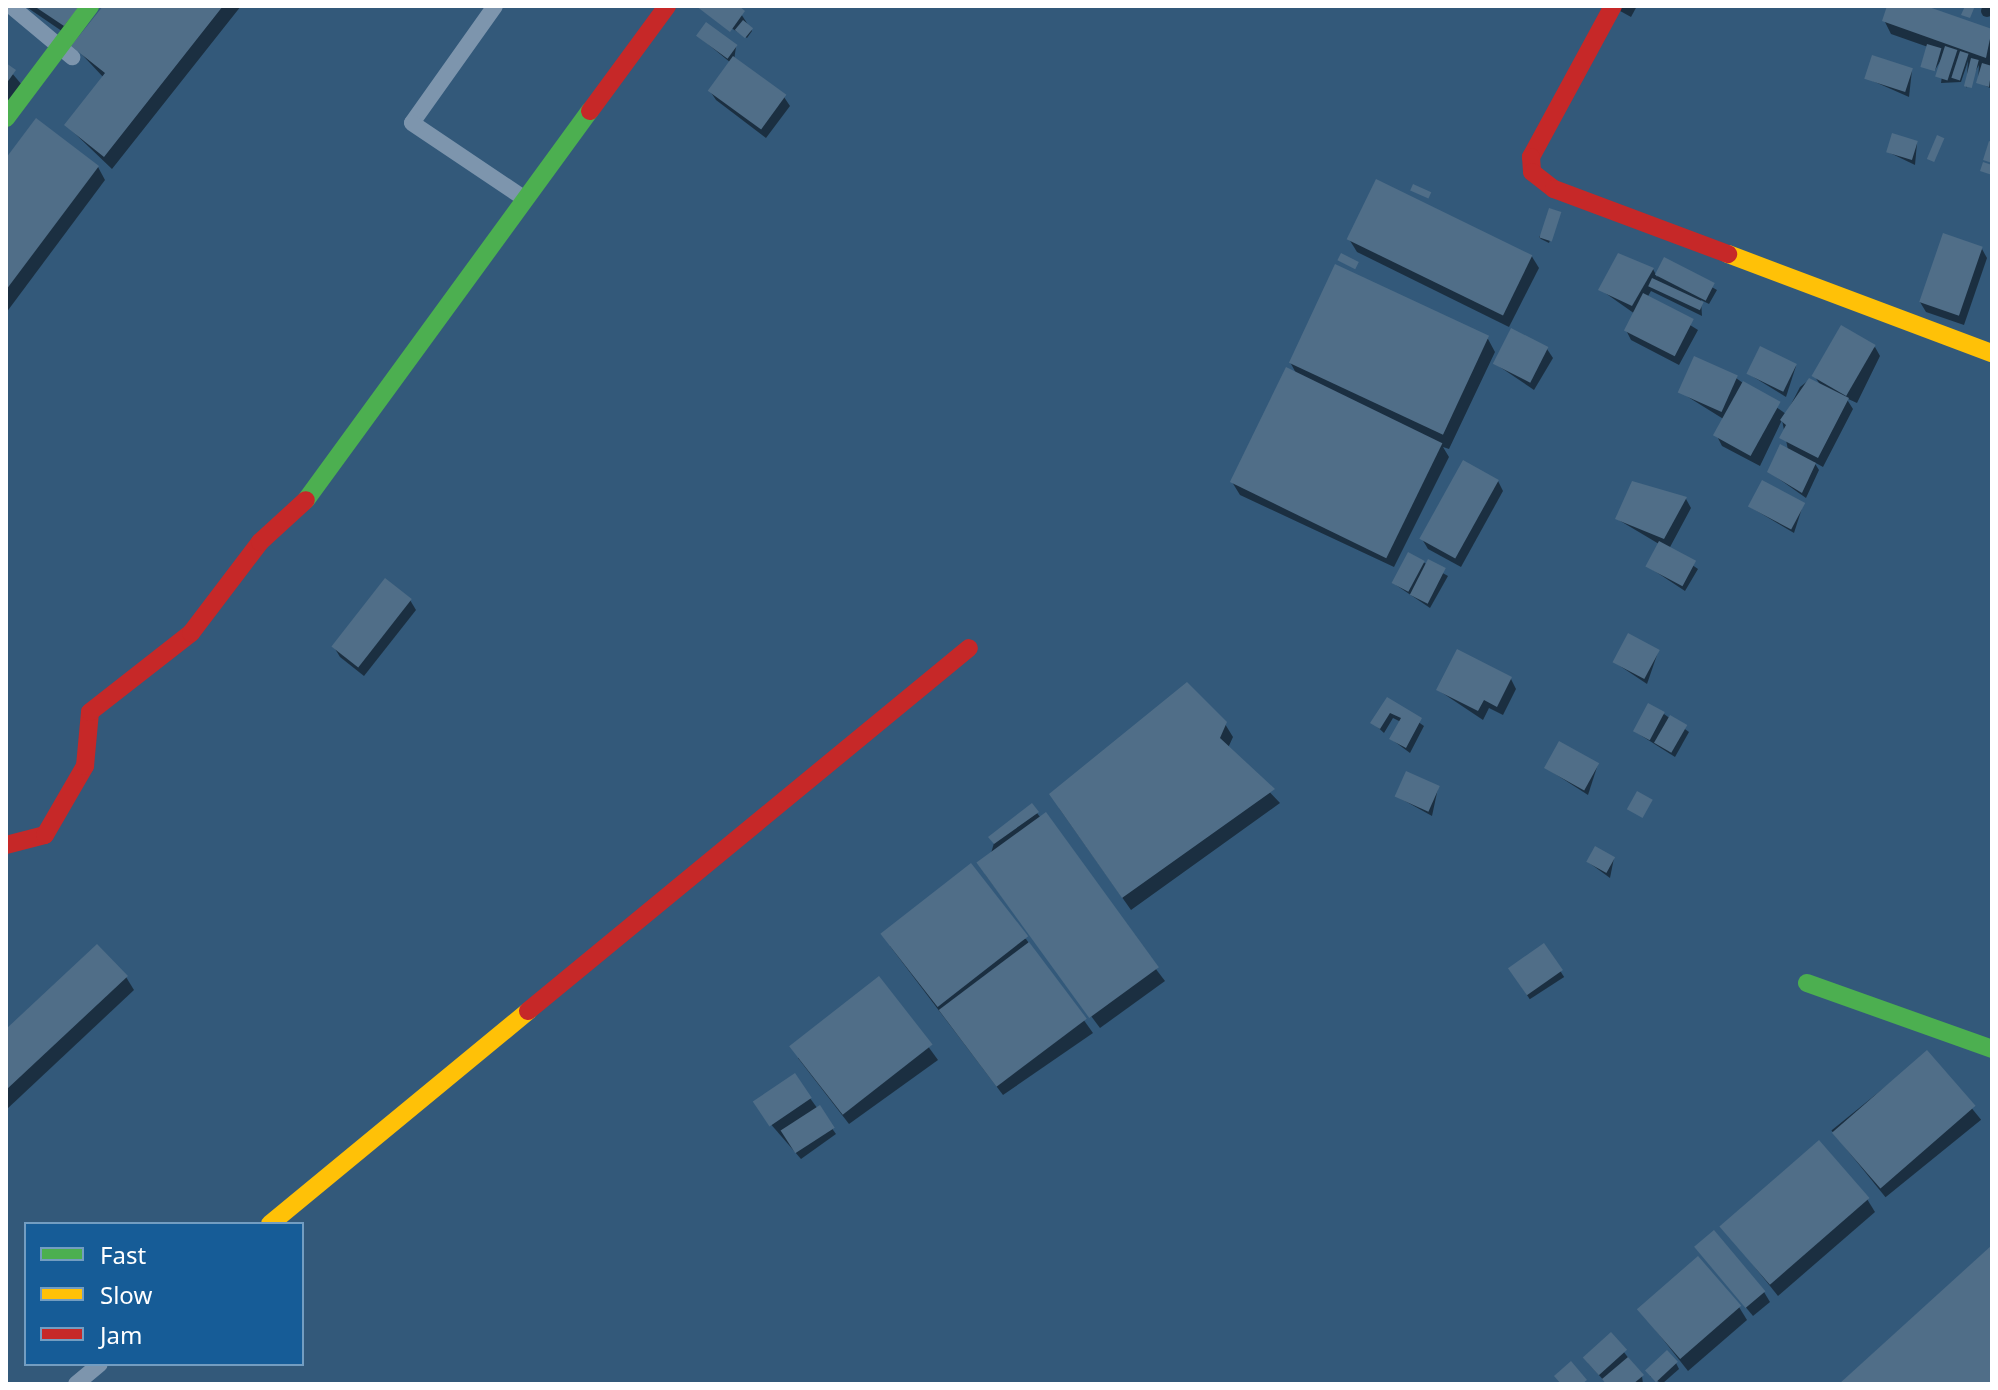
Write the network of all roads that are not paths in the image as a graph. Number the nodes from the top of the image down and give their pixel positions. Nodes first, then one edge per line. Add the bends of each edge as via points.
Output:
1 (11, 6) edge
2 (90, 6) edge
3 (495, 6) edge
4 (667, 6) edge
5 (1613, 6) edge
6 (66, 52) junction
7 (6, 118) edge
8 (525, 199) junction
9 (1992, 353) edge
10 (969, 648) dead end
11 (6, 845) edge
12 (1807, 983) dead end
13 (1992, 1049) edge
14 (272, 1222) edge
15 (98, 1366) edge
16 (76, 1384) edge

1 - 6 street
2 - 6 street
3 - 8 street via 412,123
4 - 8 street
5 - 9 street via 1531,157 1532,172 1554,189
6 - 7 street
8 - 11 street via 289,523 260,542 191,633 90,712 85,766 45,835
10 - 14 street
12 - 13 street
15 - 16 street

